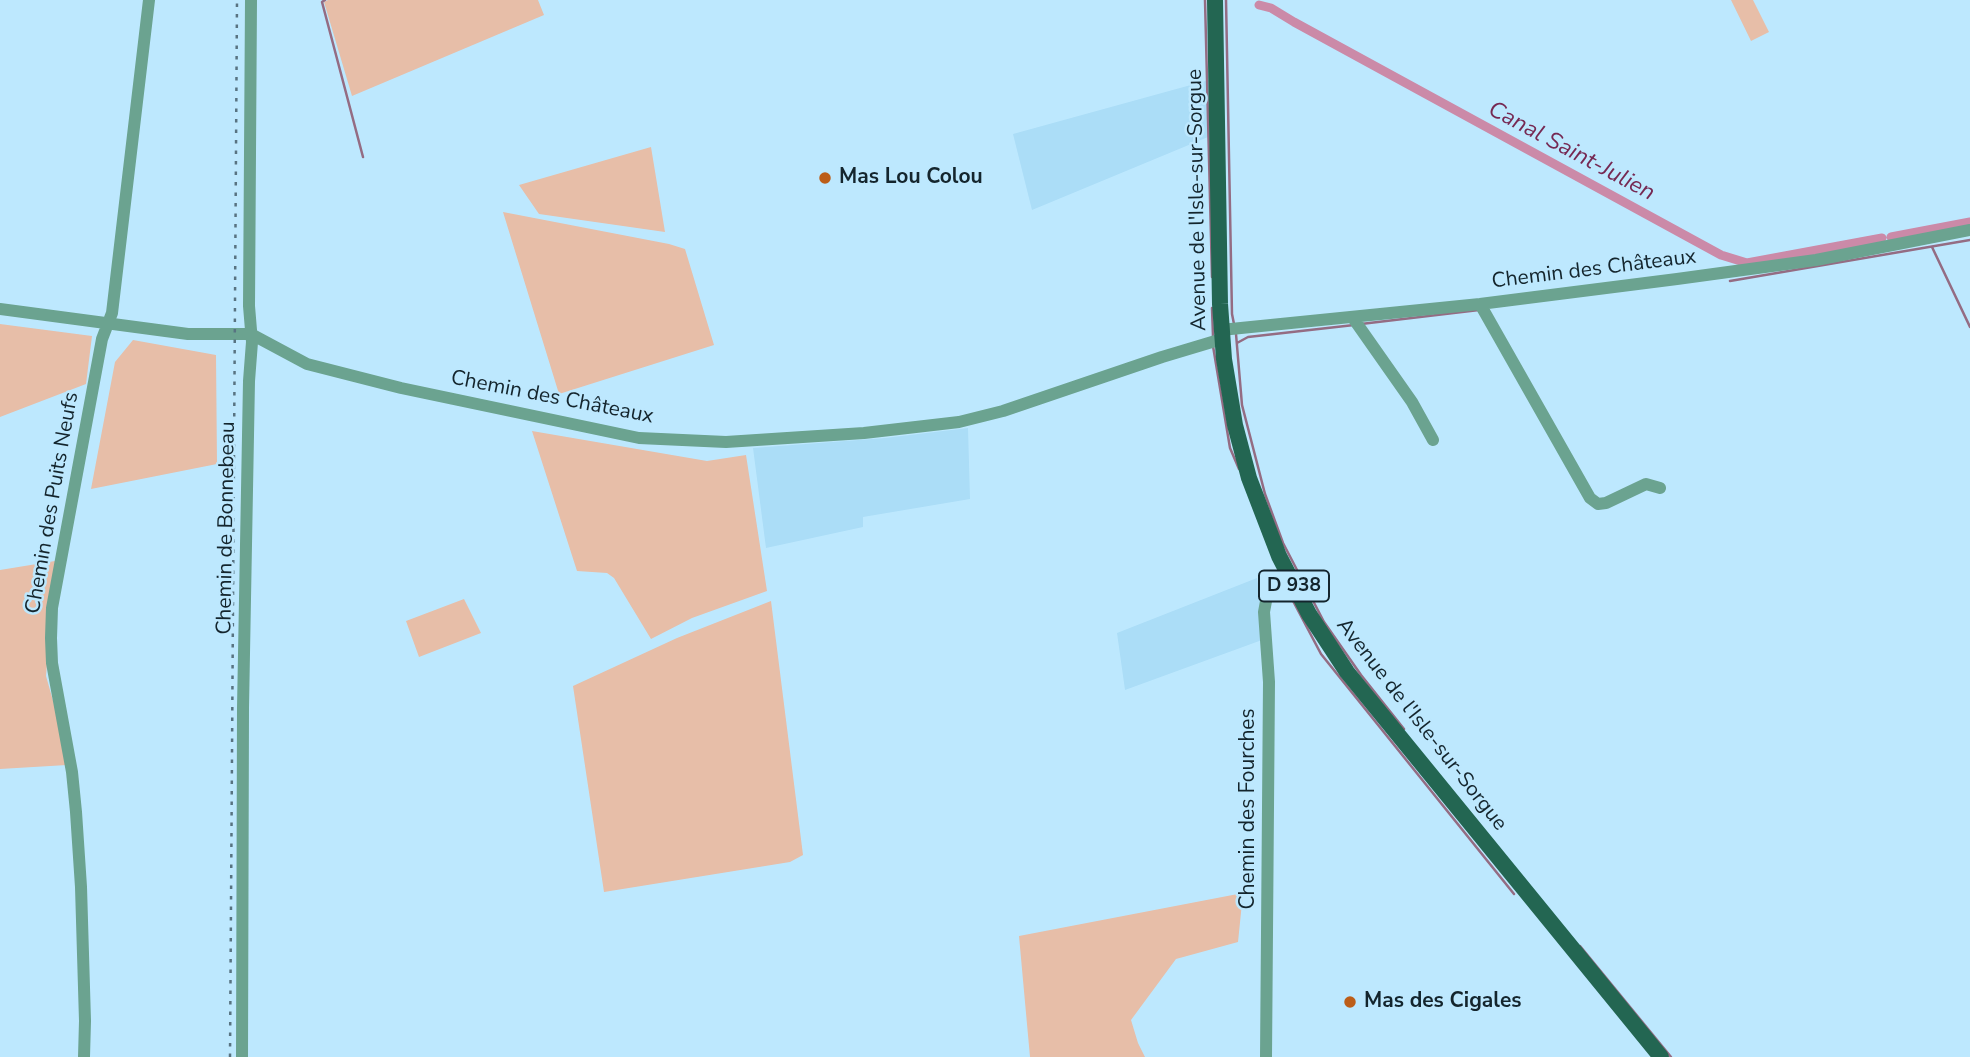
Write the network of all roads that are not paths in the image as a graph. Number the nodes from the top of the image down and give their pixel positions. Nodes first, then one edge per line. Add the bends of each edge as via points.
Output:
1 (149, 0) edge
2 (251, 0) edge
3 (1215, 0) edge
4 (1970, 230) edge
5 (1480, 304) junction
6 (0, 309) edge
7 (1353, 318) junction
8 (108, 323) junction
9 (251, 334) junction
10 (1221, 335) junction
11 (1433, 440) dead end
12 (1660, 488) dead end
13 (1287, 572) junction
14 (84, 1057) edge
15 (243, 1057) edge
16 (1266, 1057) edge
17 (1661, 1057) edge

1 - 8 street, Chemin des Puits Neufs
2 - 9 street, Chemin de Bonnebeau
3 - 10 main road, Avenue de l'Isle-sur-Sorgue / D 938
4 - 5 street, Chemin des Châteaux via 1816,260
5 - 7 street, Chemin des Châteaux
5 - 12 street via 1590,498 1606,503 1646,484
6 - 8 street, Chemin des Châteaux
7 - 10 street, Chemin des Châteaux
7 - 11 street
8 - 9 street, Chemin des Châteaux via 188,334
8 - 14 street, Chemin des Puits Neufs via 52,608 51,638 76,812
9 - 10 street, Chemin des Châteaux via 307,364 401,388 639,438 726,442 959,422
9 - 15 street, Chemin de Bonnebeau via 243,722
10 - 13 main road, Avenue de l'Isle-sur-Sorgue / D 938 via 1230,400 1249,478
13 - 16 street, Chemin des Fourches via 1269,585 1264,612 1269,682
13 - 17 main road, Avenue de l'Isle-sur-Sorgue / D 938 via 1348,672

